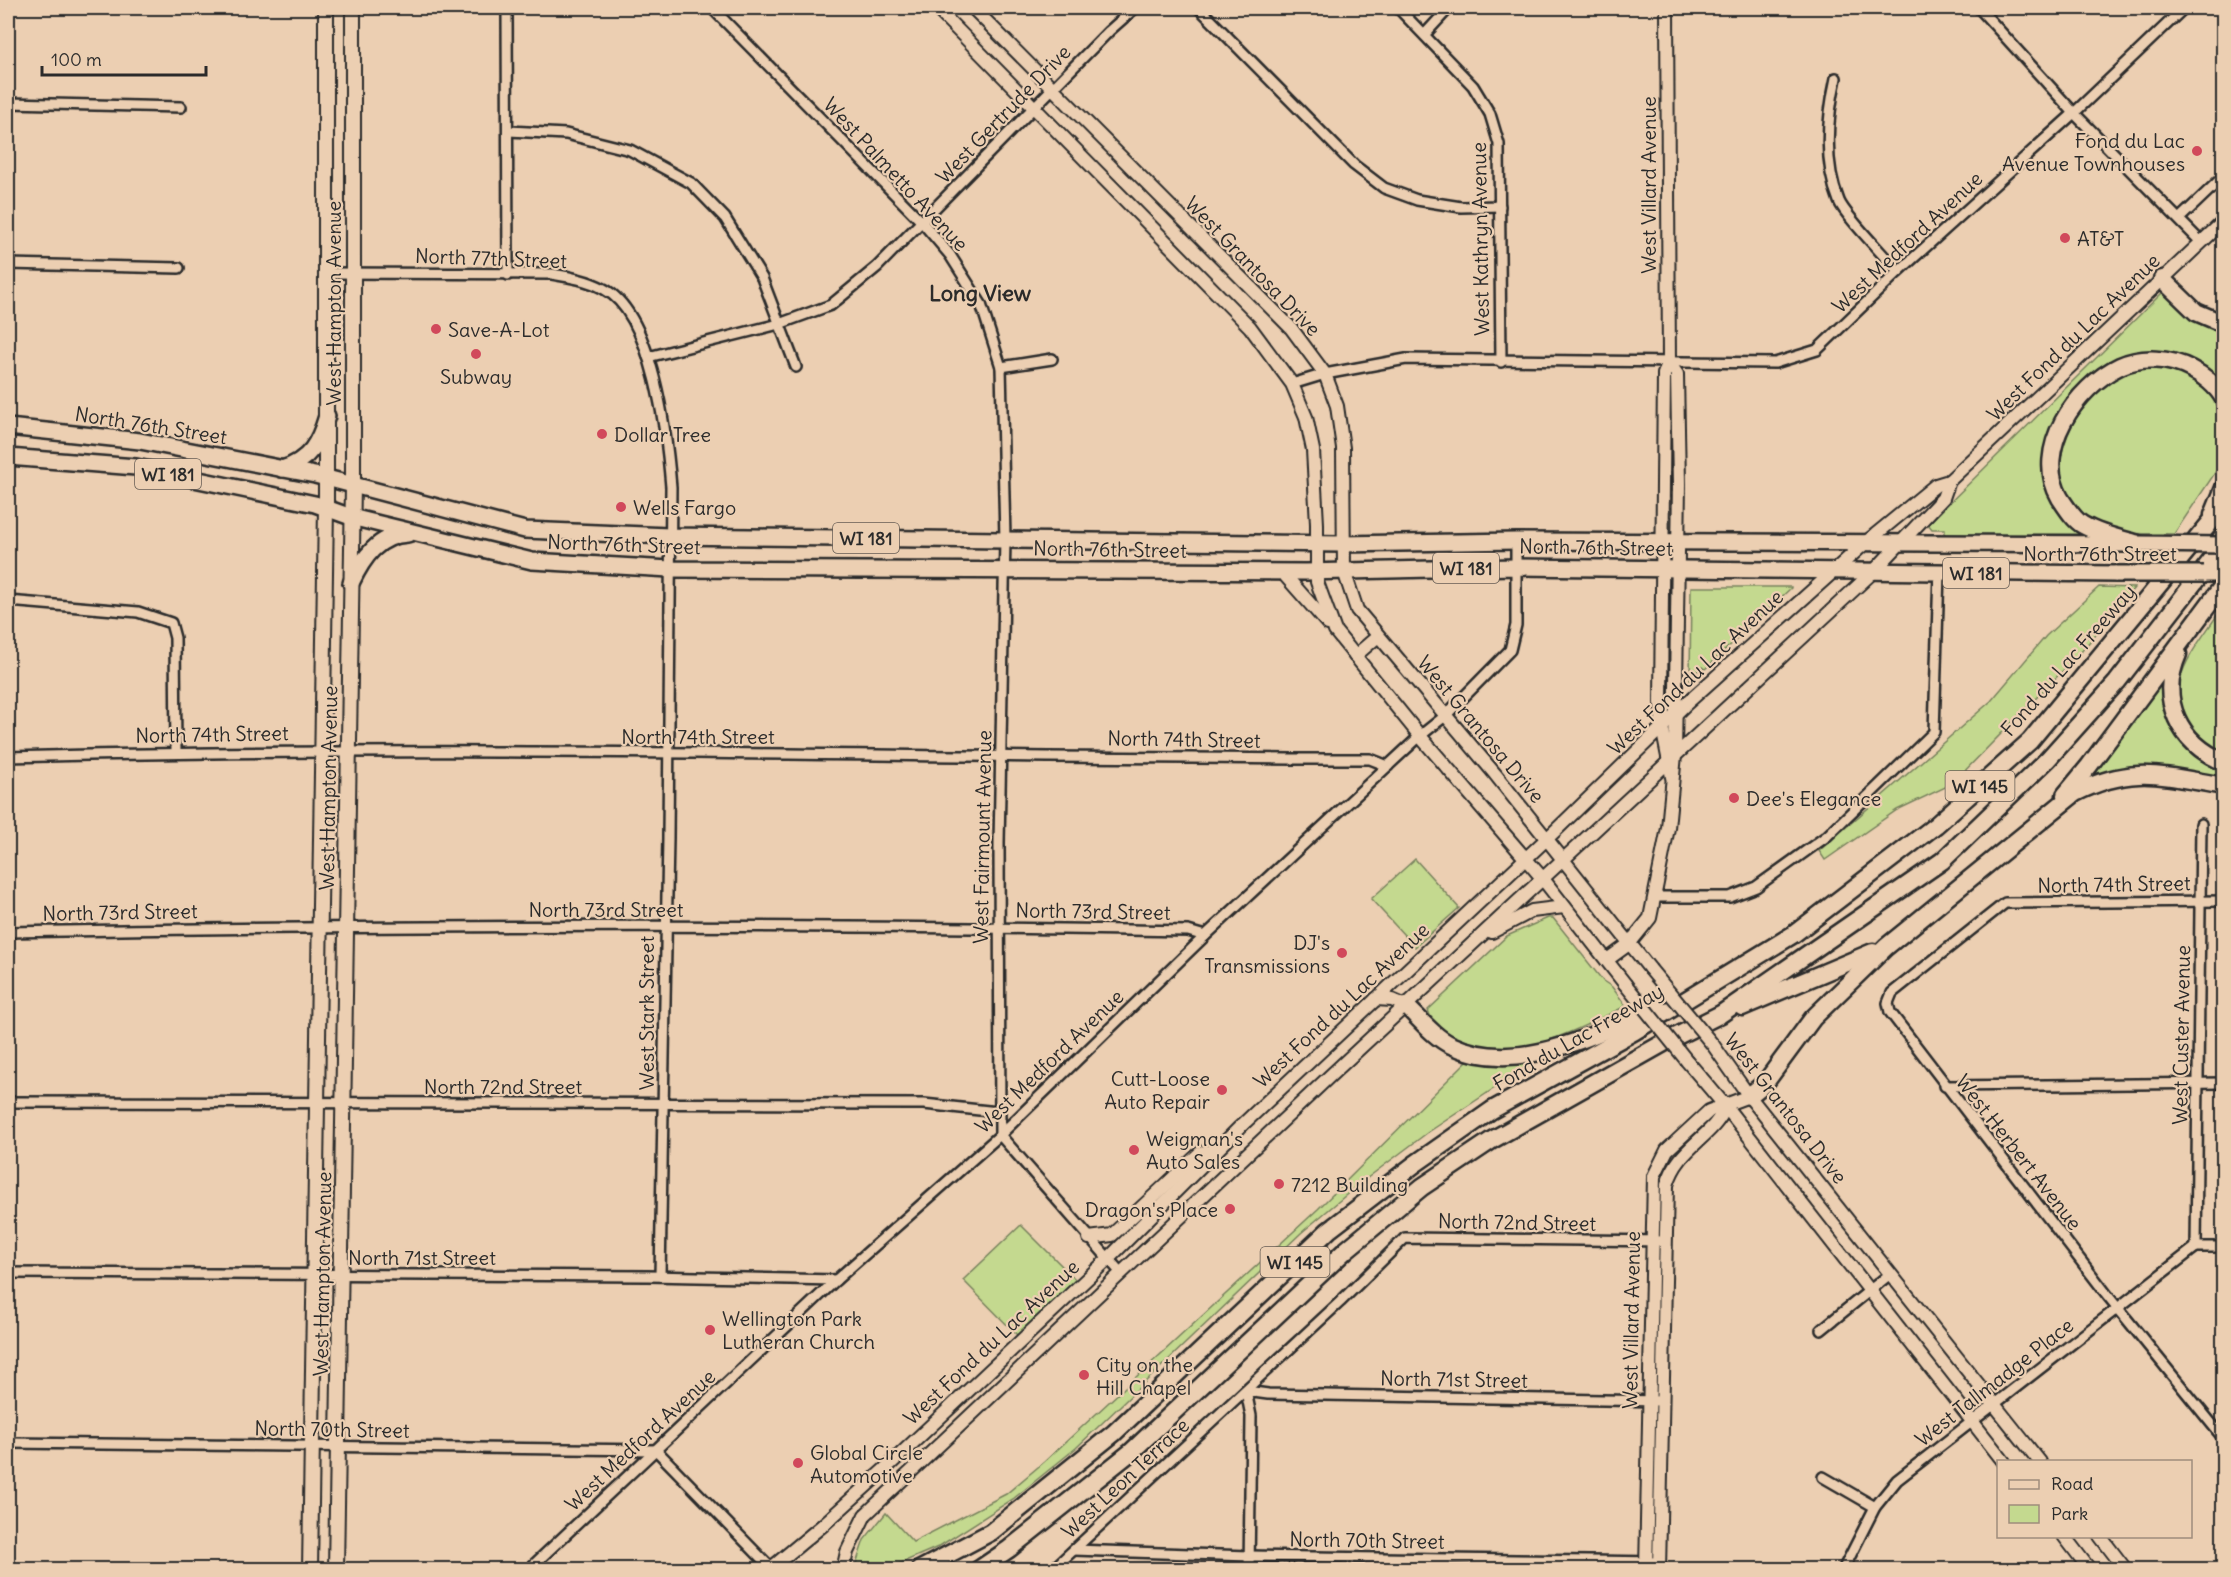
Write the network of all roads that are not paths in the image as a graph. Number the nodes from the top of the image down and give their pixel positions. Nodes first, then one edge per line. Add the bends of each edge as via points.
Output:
1 (326, 8) edge
2 (353, 8) edge
3 (507, 8) edge
4 (712, 8) edge
5 (936, 8) edge
6 (973, 8) edge
7 (1135, 8) edge
8 (1199, 8) edge
9 (1398, 8) edge
10 (1449, 8) edge
11 (1667, 8) edge
12 (1979, 8) edge
13 (2184, 8) edge
14 (1425, 34) junction
15 (1836, 78) dead end
16 (1052, 89) junction
17 (8, 104) edge
18 (181, 107) dead end
19 (1035, 109) junction
20 (2074, 113) junction
21 (509, 131) junction
22 (2223, 176) edge
23 (1500, 206) junction
24 (2179, 219) junction
25 (2223, 221) edge
26 (922, 222) junction
27 (2201, 242) junction
28 (8, 264) edge
29 (179, 268) dead end
30 (1898, 272) junction
31 (327, 273) junction
32 (352, 273) junction
33 (508, 275) junction
34 (2162, 279) junction
35 (779, 324) junction
36 (2223, 324) edge
37 (648, 357) junction
38 (1052, 359) dead end
39 (1501, 362) junction
40 (1669, 363) junction
41 (796, 367) dead end
42 (1001, 367) junction
43 (1325, 374) junction
44 (1292, 384) junction
45 (2223, 399) edge
46 (327, 416) junction
47 (8, 427) edge
48 (8, 457) edge
49 (282, 469) junction
50 (327, 478) junction
51 (1949, 481) junction
52 (353, 485) junction
53 (2223, 488) edge
54 (2223, 506) edge
55 (326, 507) junction
56 (351, 517) junction
57 (2209, 525) junction
58 (421, 534) junction
59 (669, 536) junction
60 (1005, 539) junction
61 (1516, 541) junction
62 (1671, 542) junction
63 (1317, 543) junction
64 (1342, 544) junction
65 (1864, 544) junction
66 (1898, 544) junction
67 (2139, 544) junction
68 (2223, 544) edge
69 (1515, 567) junction
70 (670, 568) junction
71 (1004, 568) junction
72 (1670, 569) junction
73 (1836, 570) junction
74 (1344, 571) junction
75 (1874, 571) junction
76 (1282, 572) junction
77 (1317, 572) junction
78 (1939, 572) junction
79 (2223, 574) edge
80 (351, 583) junction
81 (2223, 584) edge
82 (8, 601) edge
83 (1335, 632) junction
84 (1377, 637) junction
85 (2184, 639) junction
86 (1355, 656) junction
87 (1676, 714) junction
88 (1445, 716) junction
89 (1662, 727) junction
90 (1420, 736) junction
91 (322, 751) junction
92 (349, 751) junction
93 (176, 752) junction
94 (669, 754) junction
95 (1002, 754) junction
96 (8, 757) edge
97 (1671, 759) junction
98 (2223, 762) edge
99 (1388, 765) junction
100 (2223, 786) edge
101 (2043, 817) junction
102 (2201, 824) dead end
103 (1546, 840) junction
104 (1524, 858) junction
105 (1562, 860) junction
106 (1543, 879) junction
107 (1656, 897) junction
108 (2200, 901) junction
109 (2223, 901) edge
110 (2005, 903) joint
111 (1564, 907) junction
112 (320, 927) junction
113 (345, 927) junction
114 (664, 927) junction
115 (998, 928) junction
116 (8, 932) edge
117 (1205, 936) junction
118 (1629, 944) junction
119 (1468, 947) junction
120 (1886, 947) junction
121 (1607, 960) junction
122 (1700, 991) junction
123 (1376, 999) junction
124 (1406, 1006) junction
125 (1721, 1014) junction
126 (2198, 1082) junction
127 (2223, 1083) edge
128 (1945, 1086) junction
129 (1749, 1096) junction
130 (8, 1102) edge
131 (317, 1102) junction
132 (344, 1103) junction
133 (663, 1104) junction
134 (1726, 1107) junction
135 (998, 1112) junction
136 (1000, 1135) junction
137 (1217, 1150) junction
138 (1089, 1238) junction
139 (1405, 1238) joint
140 (1652, 1241) junction
141 (1666, 1241) junction
142 (2223, 1246) edge
143 (2196, 1247) junction
144 (1108, 1260) junction
145 (8, 1273) edge
146 (1121, 1273) junction
147 (314, 1274) junction
148 (342, 1274) junction
149 (1890, 1274) junction
150 (660, 1276) junction
151 (836, 1280) junction
152 (1869, 1290) junction
153 (2118, 1308) junction
154 (1821, 1330) dead end
155 (1246, 1390) junction
156 (1656, 1401) junction
157 (1995, 1405) junction
158 (1973, 1422) junction
159 (2223, 1439) edge
160 (8, 1443) edge
161 (311, 1446) junction
162 (338, 1447) junction
163 (656, 1450) junction
164 (2003, 1460) edge
165 (2039, 1460) edge
166 (1823, 1476) dead end
167 (1875, 1507) junction
168 (2066, 1538) edge
169 (2102, 1538) edge
170 (1074, 1550) junction
171 (1249, 1556) junction
172 (1646, 1565) edge
173 (1660, 1566) edge
174 (310, 1569) edge
175 (336, 1569) edge
176 (528, 1569) edge
177 (770, 1569) edge
178 (843, 1569) edge
179 (919, 1569) edge
180 (978, 1569) edge
181 (1052, 1569) edge
182 (1248, 1569) edge
183 (1843, 1569) edge
184 (2090, 1569) edge
185 (2126, 1569) edge

1 - 31 main road, West Hampton Avenue
2 - 32 main road, West Hampton Avenue
3 - 21 street
4 - 26 street, West Palmetto Avenue
5 - 19 street
6 - 16 street, West Grantosa Drive
7 - 16 street, West Gertrude Drive
8 - 23 street via 1354,165 1384,188 1417,200 1461,207
9 - 14 street, West Kathryn Avenue
10 - 14 street
11 - 40 street, West Villard Avenue
12 - 20 street
13 - 20 street, West Medford Avenue
14 - 23 street, West Kathryn Avenue via 1473,86 1490,114 1499,144
15 - 30 street via 1828,109 1828,157 1839,203
16 - 19 street, West Gertrude Drive
16 - 43 street, West Grantosa Drive via 1291,328
17 - 18 street
19 - 26 street, West Gertrude Drive
19 - 44 street via 1250,327
20 - 24 street
20 - 30 street, West Medford Avenue
21 - 33 street
21 - 35 street via 566,134 630,150 691,183 725,218 762,278
22 - 24 street
23 - 39 street, West Kathryn Avenue
24 - 27 street
25 - 27 street, West Fond du Lac Avenue
26 - 35 street, West Gertrude Drive via 831,305
26 - 42 street, West Palmetto Avenue via 950,255 981,304
27 - 34 street, West Fond du Lac Avenue
28 - 29 street
30 - 40 street, West Medford Avenue via 1817,350 1775,363
31 - 32 street, North 77th Street
31 - 46 main road, West Hampton Avenue
32 - 33 street, North 77th Street
32 - 52 main road, West Hampton Avenue
33 - 37 street, North 77th Street via 552,274 606,289 623,304 638,326
34 - 36 highway via 2196,312
34 - 51 street, West Fond du Lac Avenue
35 - 37 street, West Gertrude Drive
35 - 41 street
37 - 59 street, West Stark Street via 668,450
38 - 42 street
39 - 40 street
39 - 43 street via 1406,359
40 - 62 street, West Villard Avenue via 1677,374
42 - 60 street, West Palmetto Avenue
43 - 44 street
43 - 64 street, West Grantosa Drive via 1337,406 1343,448
44 - 63 street via 1306,417 1313,450
45 - 67 highway via 2199,373 2180,363 2142,360 2121,366 2092,387 2062,424 2052,458 2056,491 2066,508 2082,525
46 - 49 main road via 314,450
46 - 50 main road, West Hampton Avenue
47 - 49 main road, North 76th Street / WI 181 via 140,441
48 - 55 main road, North 76th Street / WI 181 via 136,467
49 - 50 main road, North 76th Street / WI 181
50 - 52 main road, North 76th Street / WI 181
50 - 55 main road, West Hampton Avenue
51 - 65 street, West Fond du Lac Avenue via 1936,484
51 - 66 street, West Fond du Lac Avenue via 1943,498
52 - 56 main road, West Hampton Avenue
52 - 59 main road, North 76th Street / WI 181 via 525,530
53 - 57 highway
54 - 57 highway, Fond du Lac Freeway / WI 145
55 - 56 main road, North 76th Street / WI 181
55 - 91 main road, West Hampton Avenue
56 - 58 main road, North 76th Street / WI 181
56 - 80 main road, West Hampton Avenue
57 - 122 highway, Fond du Lac Freeway / WI 145 via 2030,741 1935,825 1794,934
58 - 70 main road, North 76th Street / WI 181 via 532,561
58 - 80 main road via 399,534 382,542 366,556
59 - 60 main road, North 76th Street / WI 181
59 - 70 street, West Stark Street
60 - 63 main road, North 76th Street / WI 181
60 - 71 street, West Fairmount Avenue
61 - 62 main road, North 76th Street / WI 181
61 - 64 main road, North 76th Street / WI 181
61 - 69 street, West Medford Avenue
62 - 65 main road, North 76th Street / WI 181
62 - 72 street, West Villard Avenue
63 - 64 main road, North 76th Street / WI 181
63 - 77 street
64 - 74 street, West Grantosa Drive
65 - 66 main road, North 76th Street / WI 181
65 - 73 street, West Fond du Lac Avenue
66 - 67 main road, North 76th Street / WI 181
66 - 75 street, West Fond du Lac Avenue
67 - 68 main road, North 76th Street / WI 181, bridge
68 - 125 highway, WI 145 via 2117,682 2048,759 1942,861
69 - 72 main road, North 76th Street / WI 181
69 - 74 main road, North 76th Street / WI 181
69 - 88 street, West Medford Avenue via 1516,625 1510,650
70 - 71 main road, North 76th Street / WI 181
70 - 94 street, West Stark Street
71 - 76 main road, North 76th Street / WI 181
71 - 95 street, West Fairmount Avenue
72 - 73 main road, North 76th Street / WI 181
72 - 87 street, West Villard Avenue
72 - 89 street, West Villard Avenue
73 - 75 main road, North 76th Street / WI 181
73 - 87 street, West Fond du Lac Avenue
74 - 77 main road, North 76th Street / WI 181
74 - 84 street, West Grantosa Drive via 1357,610
75 - 78 main road, North 76th Street / WI 181
75 - 97 street, West Fond du Lac Avenue
76 - 77 main road, North 76th Street / WI 181
76 - 83 street
77 - 83 street via 1320,597
78 - 79 main road, North 76th Street / WI 181, bridge
78 - 107 street via 1934,732 1827,836 1756,887 1715,898
80 - 92 main road, West Hampton Avenue
81 - 85 highway
82 - 93 street via 138,612 171,623 175,638
83 - 86 street
84 - 86 street
84 - 88 street, West Grantosa Drive
85 - 98 highway via 2171,668 2174,710 2180,727 2193,744
85 - 101 highway via 2089,766
86 - 90 street
87 - 89 street, West Fond du Lac Avenue
87 - 97 street, West Villard Avenue
88 - 90 street, West Medford Avenue
88 - 103 street, West Grantosa Drive
89 - 97 street, West Villard Avenue
89 - 103 street, West Fond du Lac Avenue
90 - 99 street, West Medford Avenue
90 - 104 street
91 - 92 street, North 74th Street
91 - 93 street, North 74th Street
91 - 112 main road, West Hampton Avenue
92 - 94 street, North 74th Street
92 - 113 main road, West Hampton Avenue
93 - 96 street, North 74th Street
94 - 95 street, North 74th Street
94 - 114 street, West Stark Street
95 - 99 street, North 74th Street via 1371,759
95 - 115 street, West Fairmount Avenue
97 - 105 street, West Fond du Lac Avenue
97 - 107 street, West Villard Avenue via 1668,828
99 - 117 street, West Medford Avenue
100 - 101 highway via 2167,775 2124,775 2075,793
101 - 120 highway
102 - 108 street, West Custer Avenue
103 - 104 street, West Fond du Lac Avenue
103 - 105 street, West Grantosa Drive
104 - 106 street
104 - 123 street, West Fond du Lac Avenue
105 - 106 street, West Fond du Lac Avenue
105 - 118 street, West Grantosa Drive
106 - 111 street
106 - 119 street, West Fond du Lac Avenue
107 - 118 street, West Villard Avenue via 1650,918
108 - 109 street, North 74th Street
108 - 110 street, North 74th Street
108 - 126 street, West Custer Avenue
110 - 128 street, West Herbert Avenue via 1893,993 1888,1004
111 - 119 street via 1532,911
111 - 121 street
112 - 113 street, North 73rd Street
112 - 116 street, North 73rd Street
112 - 131 main road, West Hampton Avenue
113 - 114 street, North 73rd Street
113 - 132 main road, West Hampton Avenue
114 - 115 street, North 73rd Street
114 - 133 street, West Stark Street
115 - 117 street, North 73rd Street via 1188,931
115 - 135 street, West Fairmount Avenue
117 - 136 street, West Medford Avenue
118 - 121 street, West Villard Avenue
118 - 129 street, West Grantosa Drive, bridge via 1713,1045
119 - 124 street, West Fond du Lac Avenue
120 - 125 highway
120 - 129 highway via 1813,1018 1766,1083
121 - 134 street, bridge
122 - 124 highway via 1568,1043 1515,1056 1479,1053 1451,1045
122 - 179 highway, Fond du Lac Freeway / WI 145 via 1492,1110 1416,1164 1329,1230 1114,1433 991,1532
123 - 124 street
123 - 137 street, West Fond du Lac Avenue
124 - 146 street, West Fond du Lac Avenue
125 - 180 highway, WI 145 via 1491,1140 1422,1187 1346,1250 1131,1452
126 - 127 street
126 - 128 street
126 - 143 street, West Custer Avenue
128 - 153 street, West Herbert Avenue
129 - 134 street, West Villard Avenue
129 - 149 street, West Grantosa Drive
130 - 131 street, North 72nd Street
131 - 132 street, North 72nd Street
131 - 147 main road, West Hampton Avenue
132 - 133 street, North 72nd Street
132 - 148 main road, West Hampton Avenue
133 - 135 street, North 72nd Street via 924,1104
133 - 150 street, West Stark Street
134 - 140 street, West Villard Avenue via 1709,1111 1662,1157 1653,1185
134 - 141 street, West Villard Avenue via 1718,1123 1683,1153 1671,1172 1667,1185
134 - 152 street
135 - 136 street, West Fairmount Avenue
136 - 138 street
136 - 151 street, West Medford Avenue
137 - 138 street via 1200,1153 1112,1235
137 - 144 street, West Fond du Lac Avenue
138 - 144 street
139 - 140 street, North 72nd Street
139 - 155 street, West Leon Terrace
140 - 141 street, North 72nd Street
140 - 156 street, West Villard Avenue
141 - 156 street, West Villard Avenue
142 - 143 street
143 - 153 street, West Tallmadge Place
144 - 146 street
144 - 177 street, West Fond du Lac Avenue via 886,1468
145 - 147 street, North 71st Street
146 - 178 street, West Fond du Lac Avenue via 865,1515
147 - 148 street, North 71st Street
147 - 161 main road, West Hampton Avenue
148 - 150 street, North 71st Street
148 - 162 main road, West Hampton Avenue
149 - 152 street
149 - 157 street, West Grantosa Drive
150 - 151 street, North 71st Street
151 - 163 street, West Medford Avenue
152 - 154 street
152 - 158 street
153 - 157 street, West Tallmadge Place
153 - 159 street, West Herbert Avenue
155 - 156 street, North 71st Street via 1268,1394
155 - 170 street, West Leon Terrace
155 - 171 street via 1251,1416
156 - 172 street, West Villard Avenue
156 - 173 street, West Villard Avenue
157 - 158 street, West Tallmadge Place
157 - 165 street, West Grantosa Drive
158 - 164 street
158 - 167 street, West Tallmadge Place via 1897,1480
160 - 161 street, North 70th Street
161 - 162 street, North 70th Street
161 - 174 main road, West Hampton Avenue
162 - 163 street, North 70th Street
162 - 175 main road, West Hampton Avenue
163 - 176 street, West Medford Avenue
163 - 177 street
166 - 167 street
167 - 183 street, West Tallmadge Place
168 - 184 street
169 - 185 street
170 - 171 street, North 70th Street
170 - 181 street, West Leon Terrace
171 - 172 street, North 70th Street
171 - 182 street
172 - 173 street, North 70th Street

